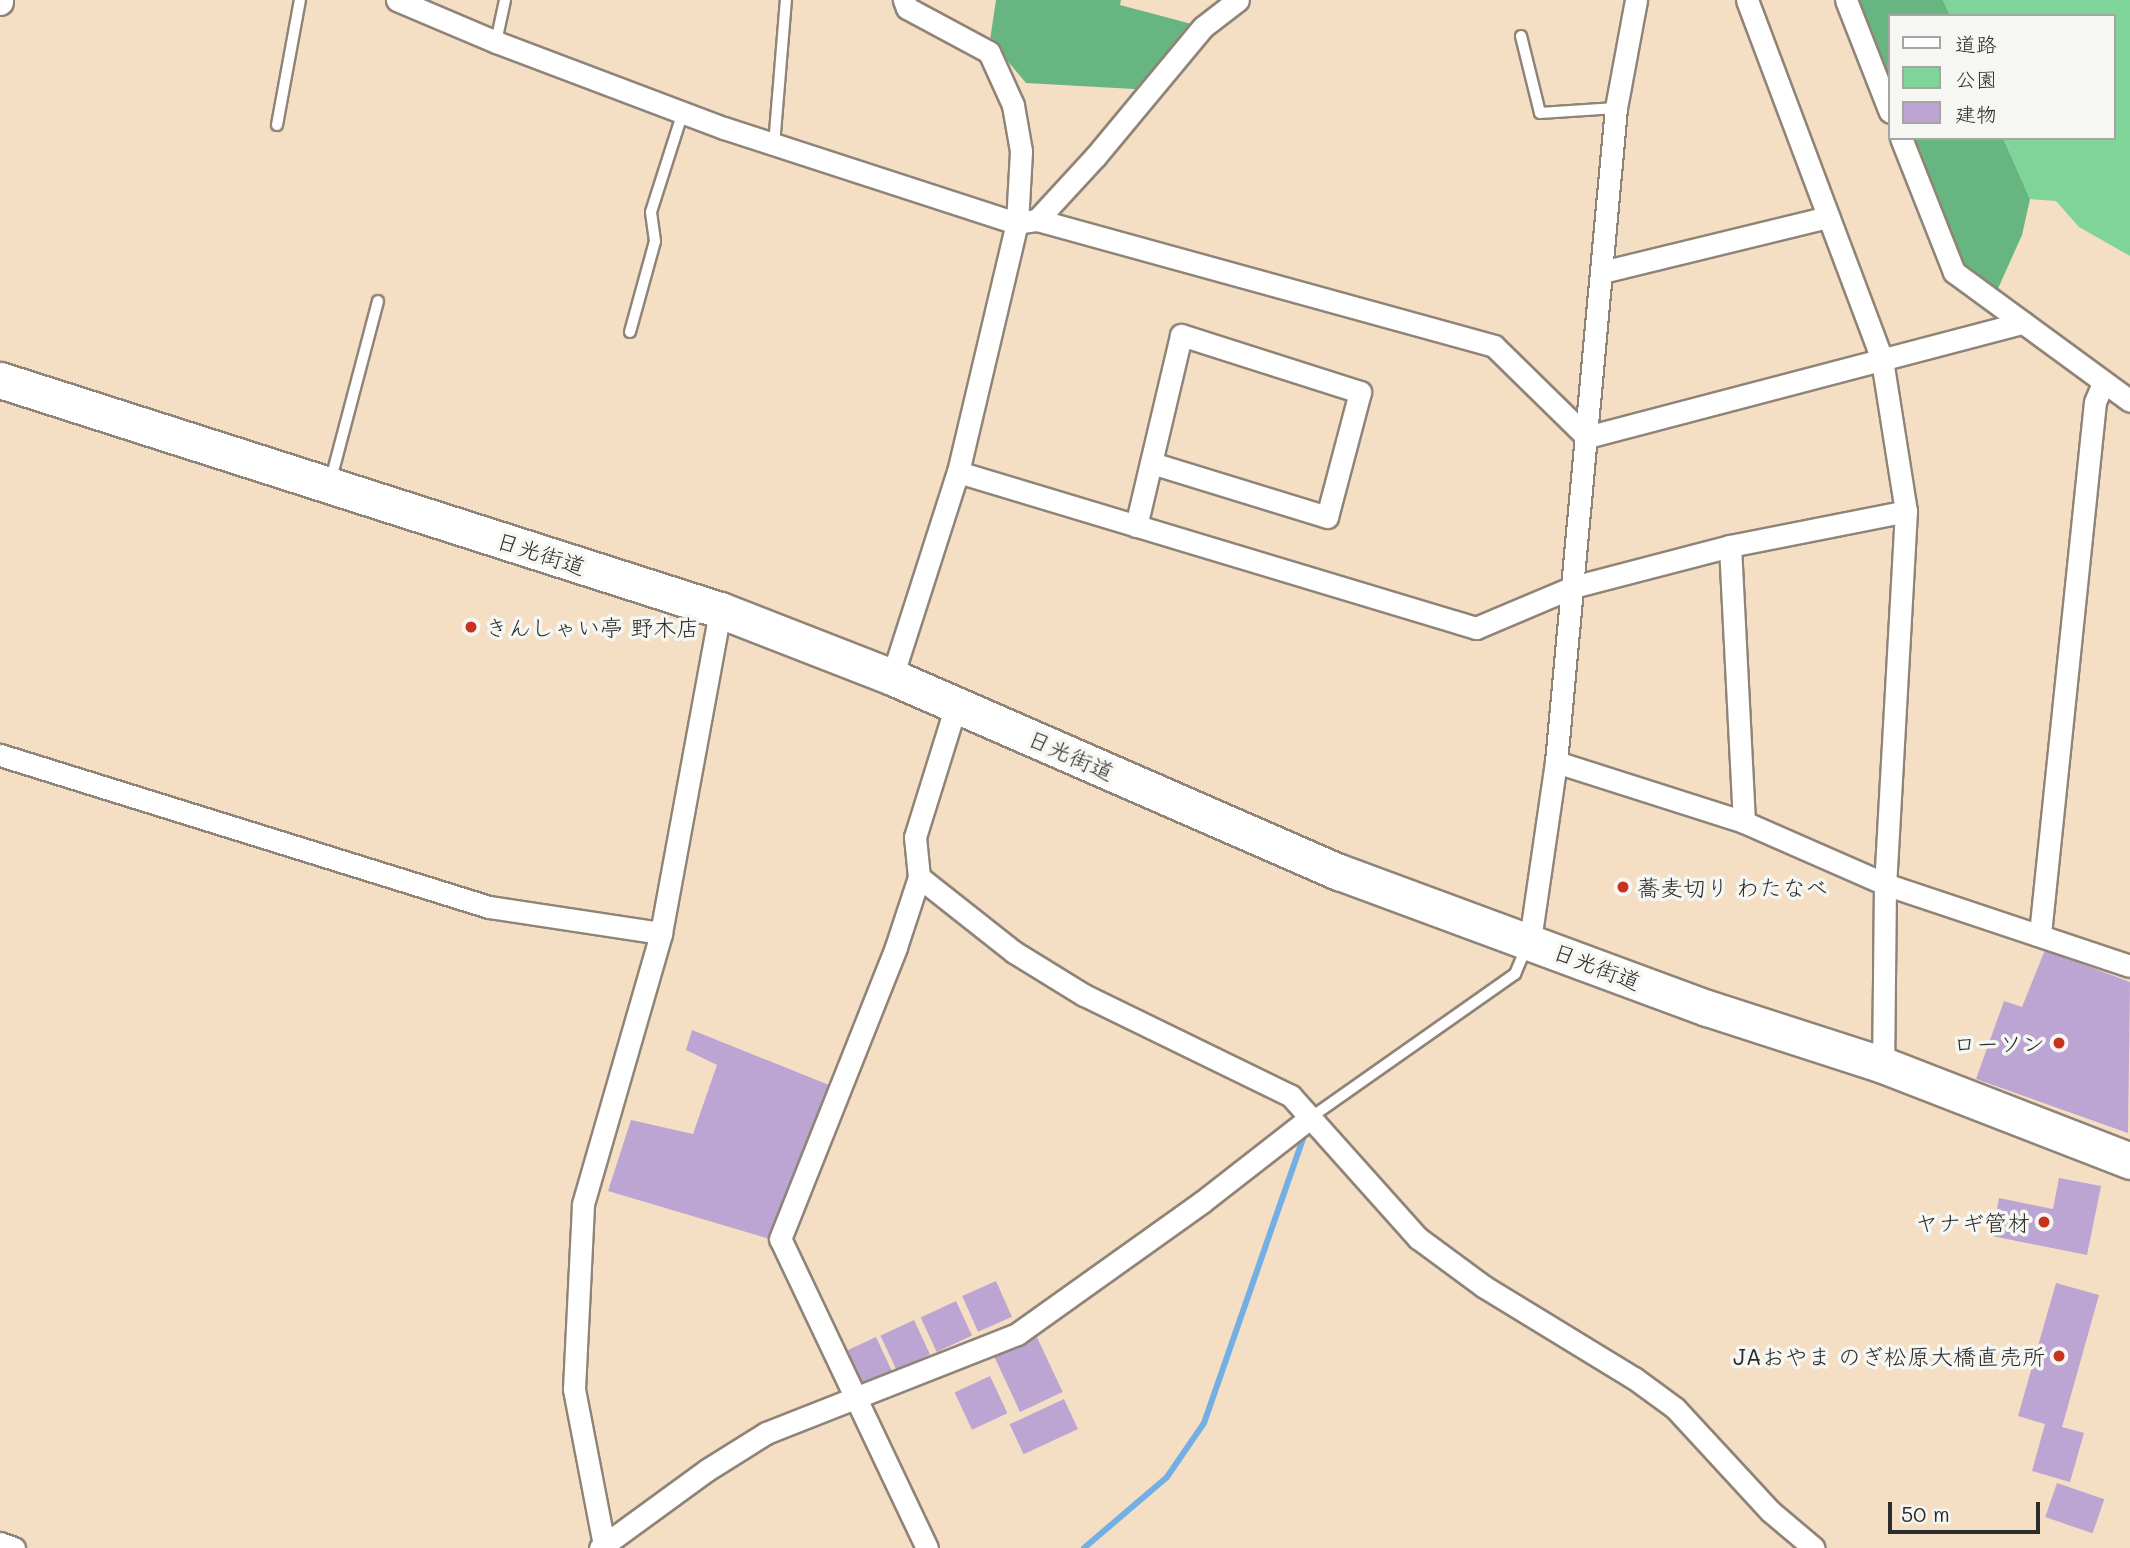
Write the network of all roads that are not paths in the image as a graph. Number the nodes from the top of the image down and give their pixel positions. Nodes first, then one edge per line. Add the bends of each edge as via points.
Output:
1 (300, 0) edge
2 (397, 0) edge
3 (505, 0) edge
4 (786, 0) edge
5 (904, 0) edge
6 (1238, 0) edge
7 (1636, 0) edge
8 (1747, 0) edge
9 (1846, 0) edge
10 (1521, 36) dead end
11 (495, 42) junction
12 (1888, 107) edge
13 (1616, 108) junction
14 (683, 112) junction
15 (277, 125) dead end
16 (1902, 140) edge
17 (774, 145) junction
18 (1828, 217) junction
19 (1027, 222) junction
20 (1602, 272) junction
21 (378, 301) dead end
22 (2023, 323) junction
23 (630, 332) dead end
24 (1882, 360) junction
25 (0, 380) edge
26 (2104, 383) junction
27 (2130, 401) edge
28 (1587, 437) junction
29 (1151, 463) junction
30 (958, 472) junction
31 (330, 485) junction
32 (1906, 511) junction
33 (1136, 526) junction
34 (1730, 546) junction
35 (1573, 587) junction
36 (720, 610) junction
37 (892, 677) junction
38 (956, 705) junction
39 (0, 755) edge
40 (1556, 762) junction
41 (1744, 822) junction
42 (919, 877) junction
43 (1885, 884) junction
44 (661, 933) junction
45 (2040, 934) junction
46 (1530, 940) junction
47 (2130, 966) edge
48 (1883, 1065) junction
49 (1310, 1118) junction
50 (2130, 1161) edge
51 (857, 1397) junction
52 (0, 1543) edge
53 (602, 1547) edge
54 (14, 1548) edge
55 (926, 1548) edge
56 (1814, 1548) edge

1 - 15 lane
2 - 11 street
3 - 11 lane
4 - 17 lane
5 - 19 street via 907,8 989,52 1013,105
6 - 19 street via 1203,27 1095,157
7 - 13 street
8 - 18 street
9 - 12 street
10 - 13 lane via 1540,113
11 - 14 street
13 - 20 street
14 - 17 street
14 - 23 lane via 651,212 655,241
16 - 22 street via 1954,272
17 - 19 street
18 - 20 street
18 - 24 street
19 - 28 street via 1494,346
19 - 30 street
20 - 28 street
21 - 31 lane
22 - 24 street
22 - 26 street
24 - 28 street
24 - 32 street
25 - 31 highway, 日光街道
26 - 27 street
26 - 45 street via 2095,402
28 - 35 street
29 - 29 street via 1181,335 1360,392 1327,517
29 - 33 street
30 - 33 street
30 - 37 street
31 - 36 highway, 日光街道
32 - 34 street
32 - 43 street
33 - 35 street via 1476,628
34 - 35 street
34 - 41 street
35 - 40 street
36 - 37 highway, 日光街道
36 - 44 street
37 - 38 highway, 日光街道
38 - 42 street via 915,837
38 - 46 highway, 日光街道 via 1339,872
39 - 44 street via 489,907
40 - 41 street
40 - 46 street
41 - 43 street
42 - 49 street via 1014,952 1084,995 1291,1096
42 - 51 street via 896,947 780,1239
43 - 45 street
43 - 48 street
44 - 53 street via 583,1204 575,1389
45 - 47 street
46 - 48 highway, 日光街道 via 1707,1008
46 - 49 lane via 1515,974
48 - 50 highway, 日光街道
49 - 51 street via 1202,1202 1017,1334
49 - 56 street via 1418,1238 1483,1286 1675,1408 1770,1511
51 - 53 street via 766,1433
51 - 55 street
52 - 54 street

